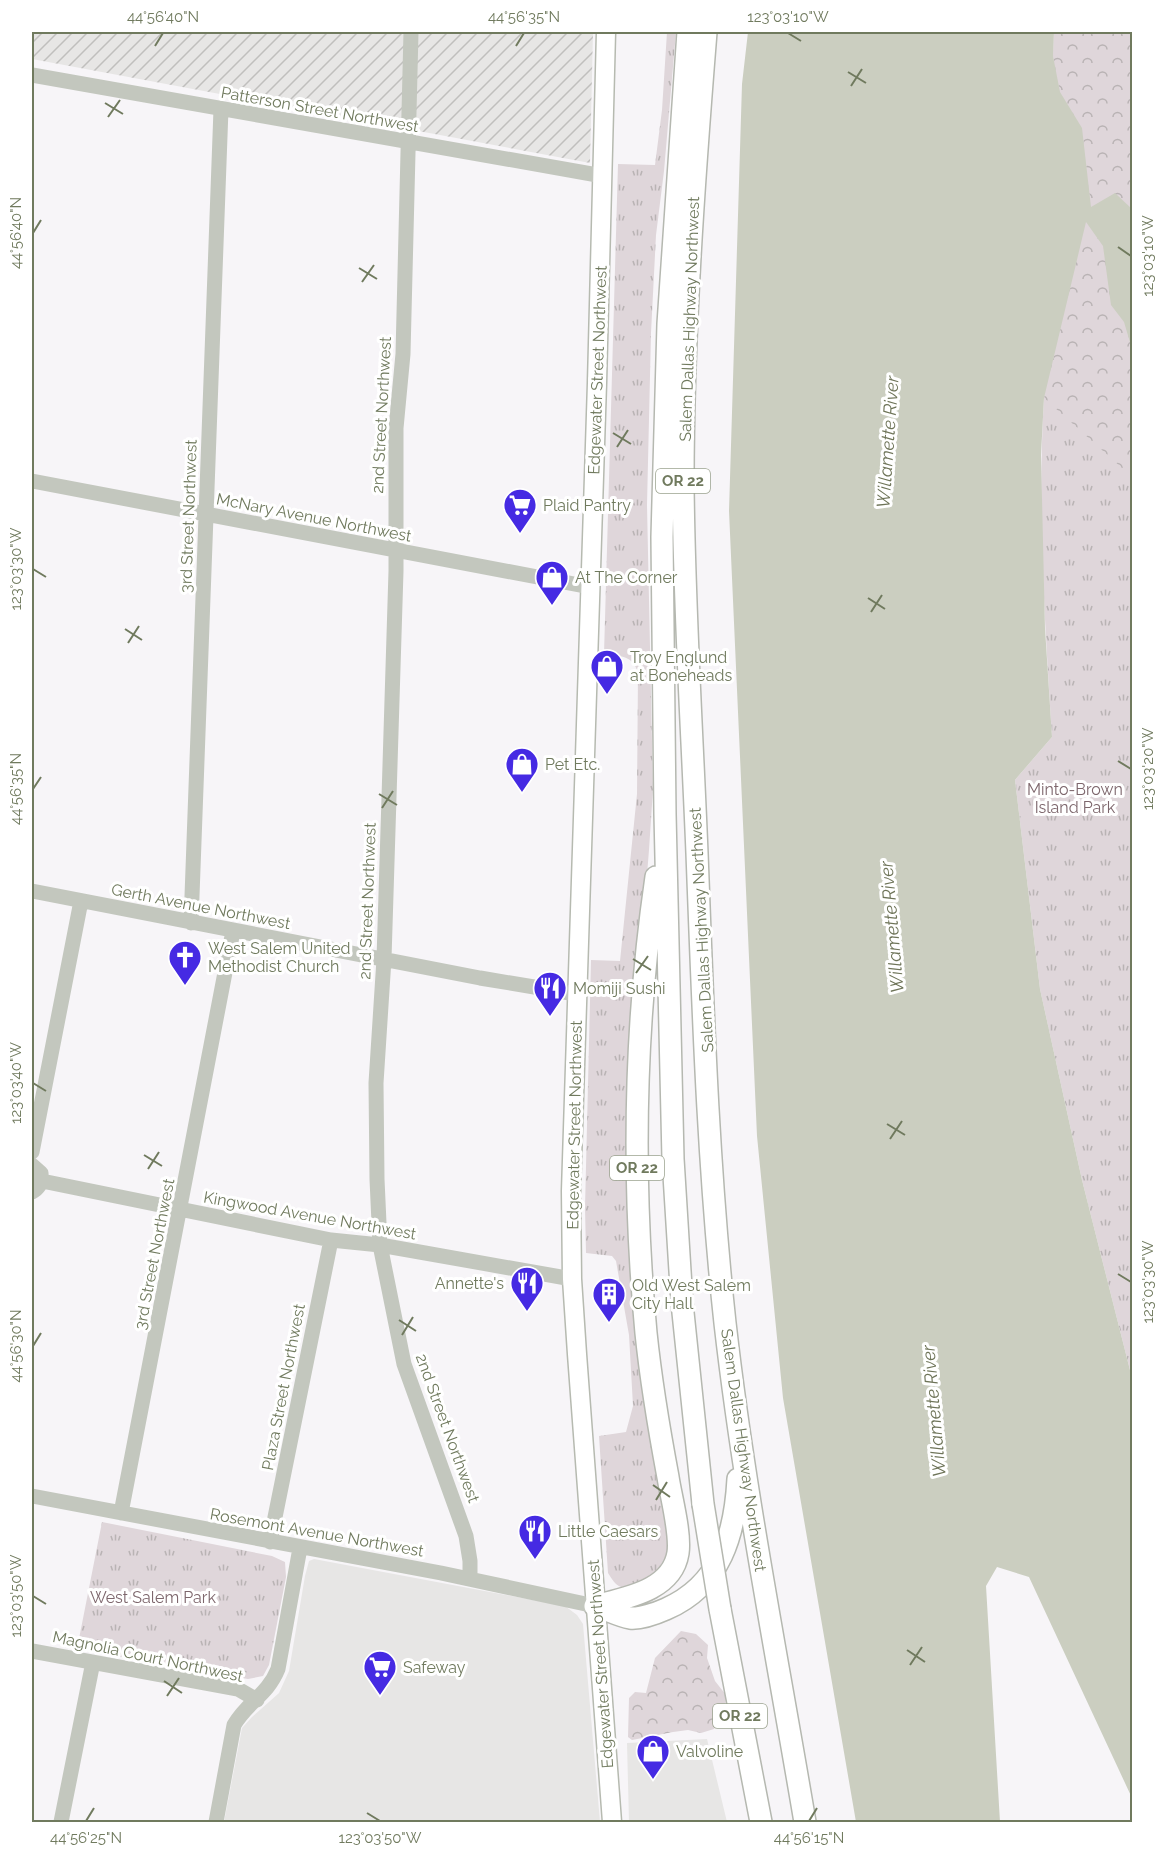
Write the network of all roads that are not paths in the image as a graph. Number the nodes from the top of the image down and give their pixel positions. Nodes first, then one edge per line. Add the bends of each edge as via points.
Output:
1 (411, 32) edge
2 (606, 32) edge
3 (688, 32) edge
4 (706, 32) edge
5 (32, 75) edge
6 (220, 109) junction
7 (408, 142) junction
8 (603, 176) junction
9 (32, 482) edge
10 (206, 514) junction
11 (395, 550) junction
12 (590, 587) junction
13 (665, 814) junction
14 (32, 891) edge
15 (81, 901) junction
16 (191, 923) junction
17 (233, 931) junction
18 (384, 959) junction
19 (576, 994) junction
20 (32, 1152) edge
21 (32, 1165) edge
22 (37, 1186) edge
23 (181, 1210) junction
24 (332, 1240) junction
25 (380, 1245) junction
26 (572, 1279) junction
27 (738, 1431) junction
28 (32, 1496) edge
29 (122, 1513) junction
30 (270, 1542) junction
31 (300, 1548) junction
32 (470, 1579) junction
33 (595, 1606) junction
34 (32, 1651) edge
35 (93, 1662) junction
36 (257, 1700) junction
37 (61, 1822) edge
38 (216, 1822) edge
39 (612, 1822) edge
40 (761, 1822) edge
41 (805, 1822) edge

1 - 7 street, 2nd Street Northwest
2 - 8 main road, Edgewater Street Northwest
3 - 13 highway, Salem Dallas Highway Northwest / OR 22 via 663,442
4 - 27 highway, Salem Dallas Highway Northwest / OR 22 via 691,255 683,487 711,1148 719,1265
5 - 6 street, Patterson Street Northwest
6 - 7 street, Patterson Street Northwest
6 - 10 street, 3rd Street Northwest
7 - 8 street, Patterson Street Northwest
7 - 11 street, 2nd Street Northwest
8 - 12 main road, Edgewater Street Northwest
9 - 10 street, McNary Avenue Northwest
10 - 11 street, McNary Avenue Northwest
10 - 16 street, 3rd Street Northwest
11 - 12 street, McNary Avenue Northwest
11 - 18 street, 2nd Street Northwest
12 - 19 main road, Edgewater Street Northwest
13 - 33 highway, OR 22 via 642,1013 636,1140 647,1336 678,1554 669,1572 653,1587
13 - 40 highway, Salem Dallas Highway Northwest / OR 22, bridge via 673,1159 688,1374 720,1609
14 - 15 street, Gerth Avenue Northwest
15 - 16 street, Gerth Avenue Northwest
15 - 20 street
16 - 17 street, Gerth Avenue Northwest
17 - 18 street, Gerth Avenue Northwest
17 - 23 street, 3rd Street Northwest
18 - 19 street, Gerth Avenue Northwest
18 - 25 street, 2nd Street Northwest via 376,1083
19 - 26 main road, Edgewater Street Northwest
21 - 22 street via 41,1173
22 - 23 street, Kingwood Avenue Northwest
23 - 24 street, Kingwood Avenue Northwest
23 - 29 street, 3rd Street Northwest
24 - 25 street, Kingwood Avenue Northwest
24 - 30 street, Plaza Street Northwest
25 - 26 street, Kingwood Avenue Northwest
25 - 32 street, 2nd Street Northwest via 404,1364 466,1536
26 - 33 main road, Edgewater Street Northwest
27 - 33 highway, OR 22 via 739,1468 733,1522 720,1561 704,1582 675,1605 655,1613 631,1618
27 - 41 highway, Salem Dallas Highway Northwest / OR 22
28 - 29 street, Rosemont Avenue Northwest
29 - 30 street, Rosemont Avenue Northwest
30 - 31 street, Rosemont Avenue Northwest
31 - 32 street, Rosemont Avenue Northwest
31 - 36 street via 278,1669 272,1684
32 - 33 street, Rosemont Avenue Northwest
33 - 39 main road, Edgewater Street Northwest
34 - 35 street, Magnolia Court Northwest
35 - 36 street, Magnolia Court Northwest via 238,1689
35 - 37 street
36 - 38 street via 234,1725

